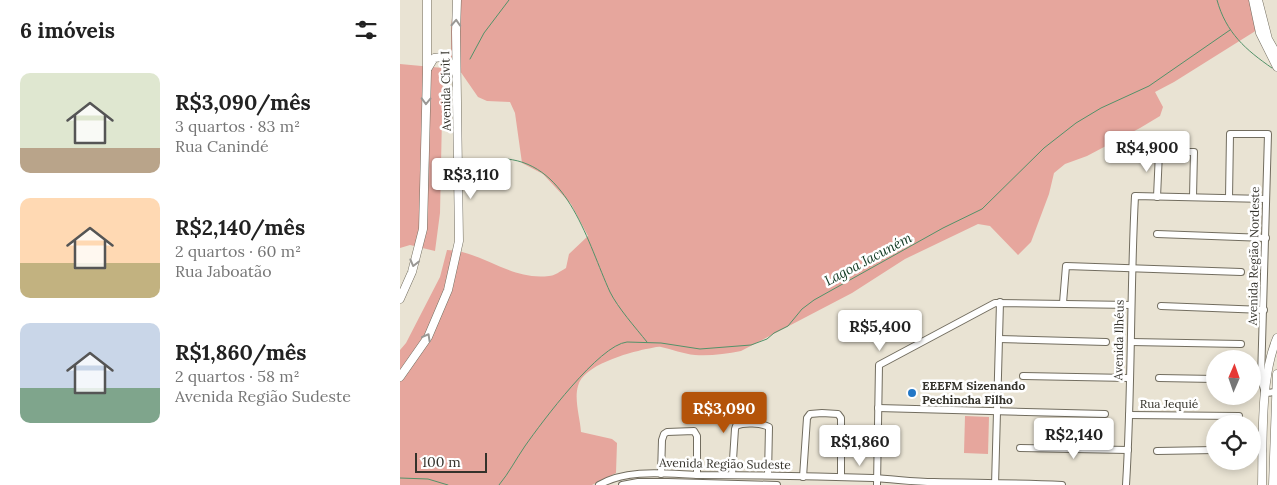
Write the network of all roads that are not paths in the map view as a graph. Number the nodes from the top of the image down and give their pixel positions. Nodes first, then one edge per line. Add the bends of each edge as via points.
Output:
1 (427, 0) edge
2 (457, 0) edge
3 (1253, 0) edge
4 (1258, 0) edge
5 (1277, 55) edge
6 (1277, 66) edge
7 (427, 72) junction
8 (457, 75) junction
9 (1194, 196) junction
10 (1157, 197) junction
11 (1229, 198) junction
12 (1266, 199) junction
13 (1157, 234) dead end
14 (1266, 238) junction
15 (1132, 267) junction
16 (1241, 272) dead end
17 (400, 299) edge
18 (1000, 302) junction
19 (1063, 303) junction
20 (1131, 305) junction
21 (1161, 306) dead end
22 (1264, 310) junction
23 (1277, 338) edge
24 (999, 339) junction
25 (1106, 342) dead end
26 (1131, 342) junction
27 (1241, 344) dead end
28 (1277, 374) edge
29 (1023, 376) dead end
30 (400, 378) edge
31 (1129, 378) junction
32 (1159, 378) dead end
33 (1206, 378) edge
34 (1261, 379) joint
35 (1276, 392) edge
36 (1265, 393) junction
37 (878, 408) junction
38 (997, 411) junction
39 (1105, 414) dead end
40 (1129, 415) junction
41 (1206, 416) edge
42 (1020, 448) dead end
43 (1128, 450) junction
44 (1206, 450) edge
45 (1263, 450) joint
46 (1157, 451) dead end
47 (1262, 473) junction
48 (661, 474) junction
49 (694, 474) junction
50 (732, 475) junction
51 (750, 475) junction
52 (768, 475) junction
53 (803, 477) junction
54 (840, 477) junction
55 (876, 482) edge
56 (690, 483) junction
57 (995, 483) edge
58 (599, 485) edge
59 (622, 485) edge
60 (752, 485) edge
61 (777, 485) edge
62 (1062, 485) edge
63 (1126, 485) edge
64 (1255, 485) edge
65 (1262, 485) edge
66 (1274, 485) edge

1 - 7 main road, Avenida Civit I
8 -> 2 main road, Avenida Civit I
3 - 6 main road via 1260,33
4 - 5 main road via 1268,39
7 - 8 main road via 434,58 442,58 450,63
7 -> 17 main road, Avenida Civit I via 422,229 412,272
30 -> 8 main road, Avenida Civit I via 428,337 438,314 448,290 459,241
9 - 10 street
9 - 10 street via 1194,152 1160,152
9 - 11 street
10 - 15 street, Avenida Ilhéus via 1135,196
11 - 12 street
11 - 12 street, Avenida Região Nordeste via 1230,134 1268,134
12 - 14 street, Avenida Região Nordeste
13 - 14 street
14 - 22 street, Avenida Região Nordeste
15 - 16 street
15 - 19 street via 1066,266
15 - 20 street, Avenida Ilhéus
18 - 19 street
18 - 24 street
18 - 37 street via 878,365
19 - 20 street
20 - 26 street, Avenida Ilhéus
21 - 22 street
22 - 34 street, Avenida Região Nordeste
23 - 36 main road
24 - 25 street
24 - 38 street
26 - 27 street
26 - 31 street, Avenida Ilhéus
28 - 35 main road
29 - 31 street
31 - 40 street, Avenida Ilhéus
32 - 33 street
34 - 36 street, Avenida Região Nordeste
35 - 36 street
35 - 66 main road
36 - 45 main road
37 - 38 street
37 - 55 street
38 - 39 street
38 - 57 street
40 - 41 street, Rua Jequié
40 - 43 street, Avenida Ilhéus
42 - 43 street
43 - 63 street, Avenida Ilhéus
44 - 46 street
45 - 47 main road
47 - 64 main road
47 - 65 main road
48 - 49 street, Avenida Região Sudeste
48 - 49 street via 663,436 667,432 678,431 697,434
48 - 58 street, Avenida Região Sudeste via 626,475
49 - 50 street, Avenida Região Sudeste
49 - 56 street
50 - 51 street, Avenida Região Sudeste
50 - 52 street via 735,427 738,424 769,428
51 - 52 street, Avenida Região Sudeste
51 - 60 street
52 - 53 street, Avenida Região Sudeste
53 - 54 street, Avenida Região Sudeste
53 - 54 street via 807,418 810,414 822,413 838,414 841,418
54 - 55 street, Avenida Região Sudeste
55 - 57 street, Avenida Região Sudeste
56 - 59 street, Avenida Região Sudeste via 638,482
56 - 60 street, Avenida Região Sudeste
57 - 62 street, Avenida Região Sudeste
60 - 61 street, Avenida Região Sudeste

